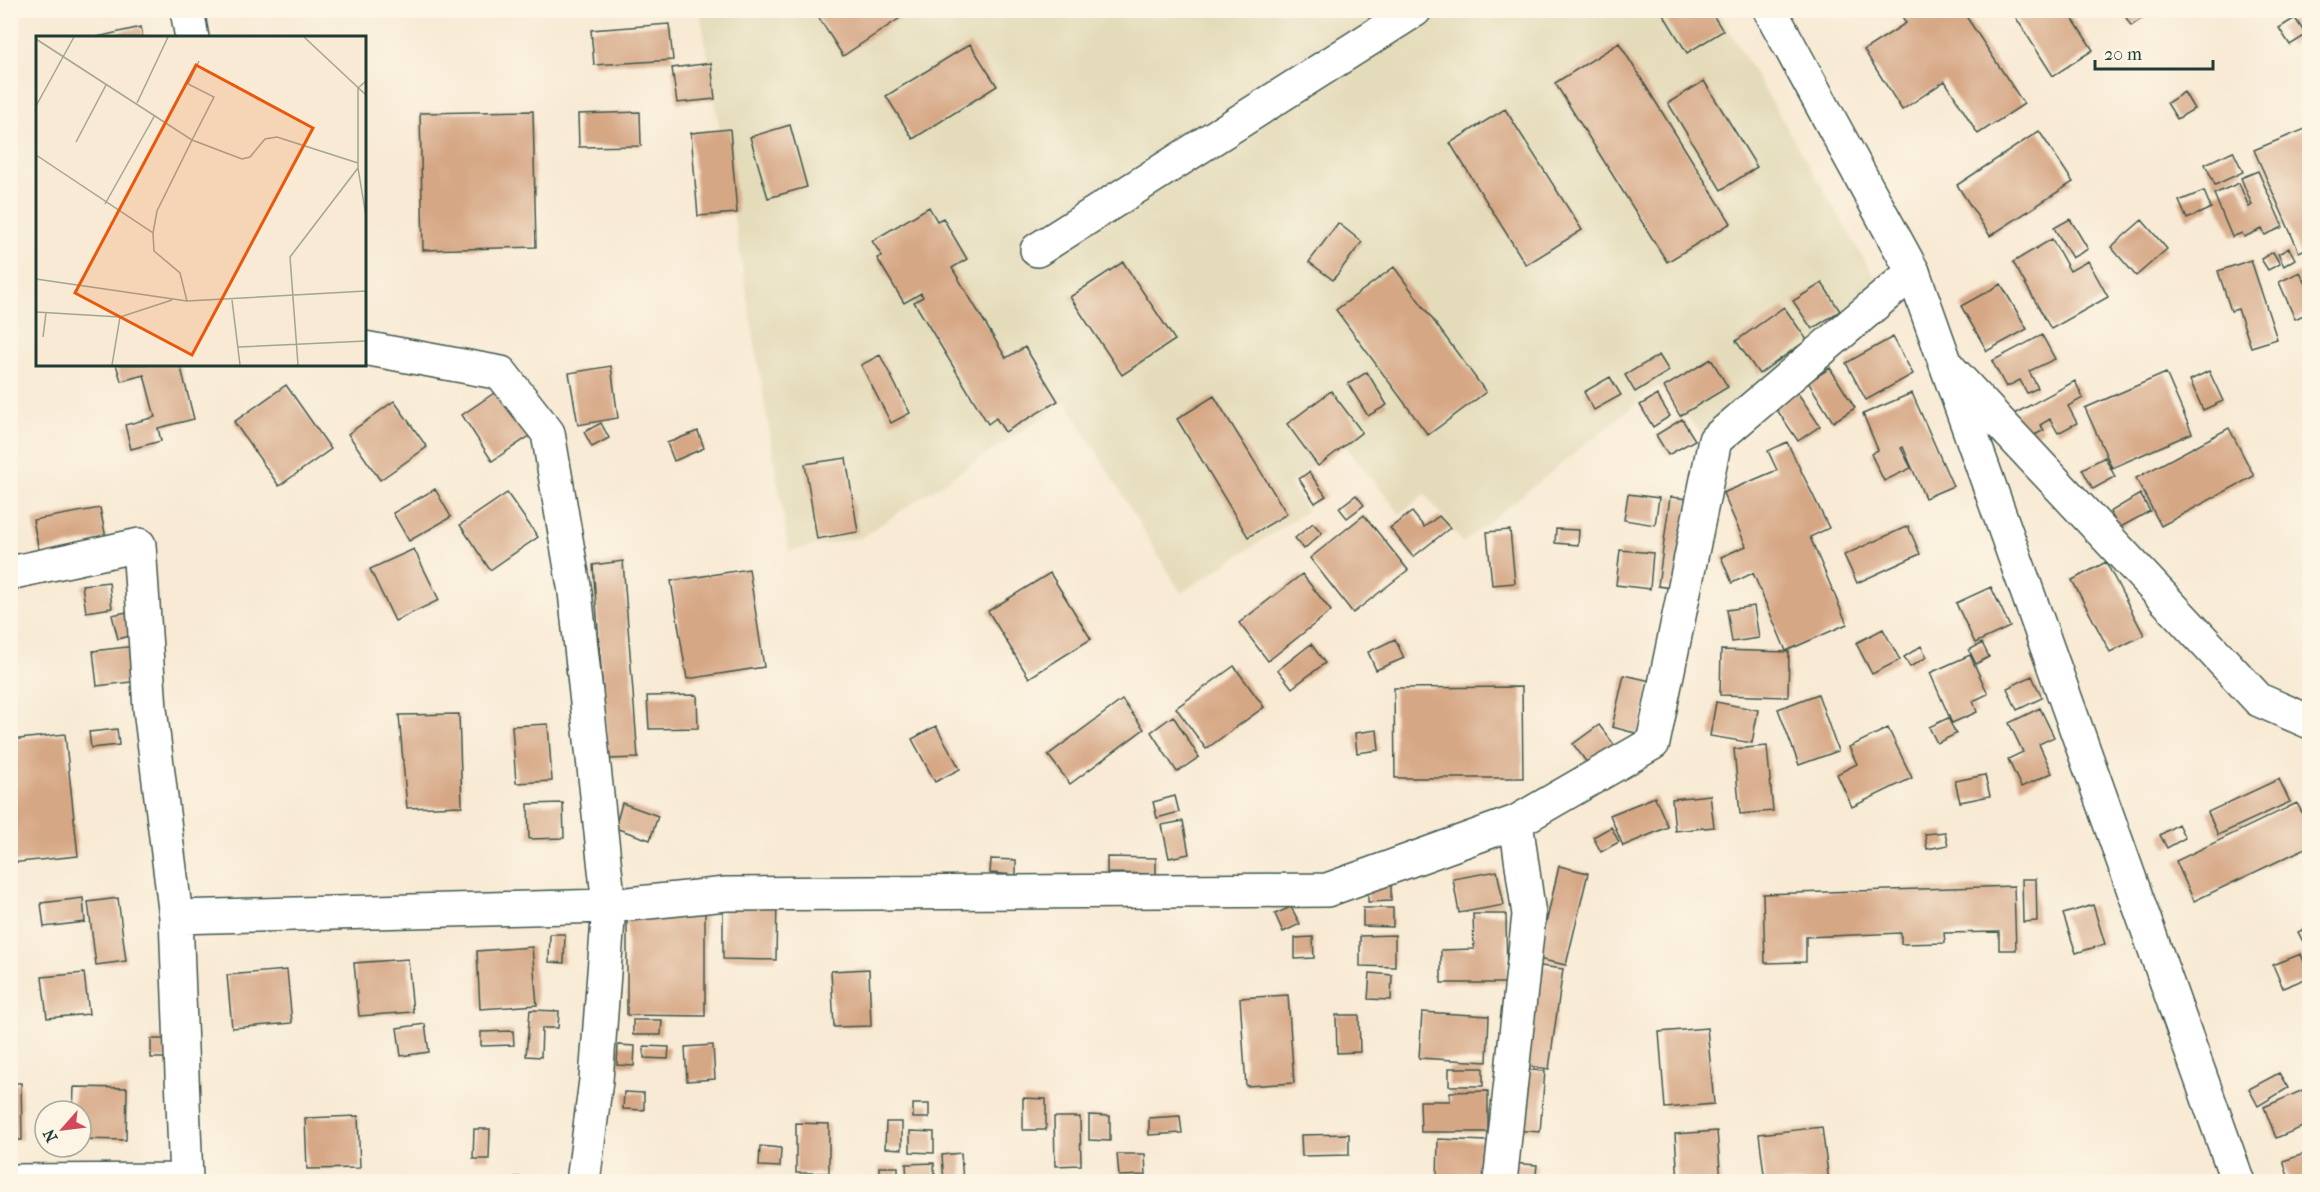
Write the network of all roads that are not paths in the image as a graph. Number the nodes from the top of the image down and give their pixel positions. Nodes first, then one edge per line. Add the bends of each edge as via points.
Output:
1 (187, 10) edge
2 (1415, 10) edge
3 (1770, 10) edge
4 (192, 36) edge
5 (1037, 250) dead end
6 (1913, 272) junction
7 (366, 348) edge
8 (1948, 367) junction
9 (10, 573) edge
10 (2310, 722) edge
11 (1516, 822) junction
12 (609, 906) junction
13 (176, 917) junction
14 (10, 1181) edge
15 (583, 1182) edge
16 (1500, 1182) edge
17 (2238, 1182) edge

1 - 4 street
2 - 5 street
3 - 6 street
6 - 8 street
6 - 11 street via 1715,440 1653,743
7 - 12 street via 501,373 548,433 575,592
8 - 10 street via 2259,700
8 - 17 street
9 - 13 street via 139,545 150,709
11 - 12 street via 1327,890 726,894
11 - 16 street via 1529,915
12 - 13 street
12 - 15 street via 596,1080
13 - 14 street via 186,1180

